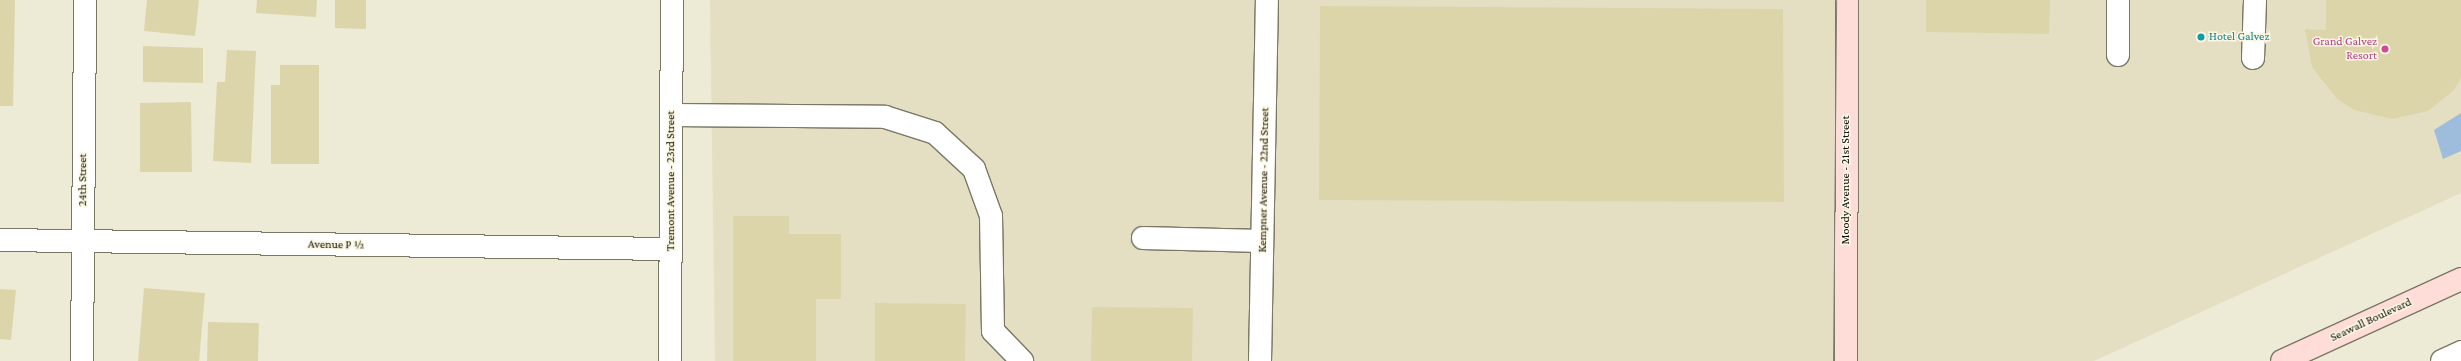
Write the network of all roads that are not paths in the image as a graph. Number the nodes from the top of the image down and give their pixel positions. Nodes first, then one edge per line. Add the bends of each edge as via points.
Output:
1 (85, 0) edge
2 (672, 0) edge
3 (1267, 0) edge
4 (1847, 0) edge
5 (2118, 0) edge
6 (2255, 0) edge
7 (2118, 56) dead end
8 (2253, 58) dead end
9 (671, 115) junction
10 (1143, 238) dead end
11 (0, 240) edge
12 (83, 241) junction
13 (1262, 241) junction
14 (671, 249) junction
15 (2461, 279) edge
16 (2461, 352) edge
17 (82, 361) edge
18 (670, 361) edge
19 (1022, 361) edge
20 (1260, 361) edge
21 (1846, 361) edge
22 (2282, 361) edge
23 (2442, 361) edge

1 - 12 street, 24th Street
2 - 9 street, Tremont Avenue - 23rd Street
3 - 13 street, Kempner Avenue - 22nd Street
4 - 21 main road, Moody Avenue - 21st Street
5 - 7 street
6 - 8 street
9 - 14 street, Tremont Avenue - 23rd Street
9 - 19 street via 885,117 935,133 974,169 991,216 994,331
10 - 13 street
11 - 12 street, Avenue P ½
12 - 14 street, Avenue P ½
12 - 17 street, 24th Street
13 - 20 street, Kempner Avenue - 22nd Street
14 - 18 street, Tremont Avenue - 23rd Street
15 - 22 main road, Seawall Boulevard
16 - 23 street

